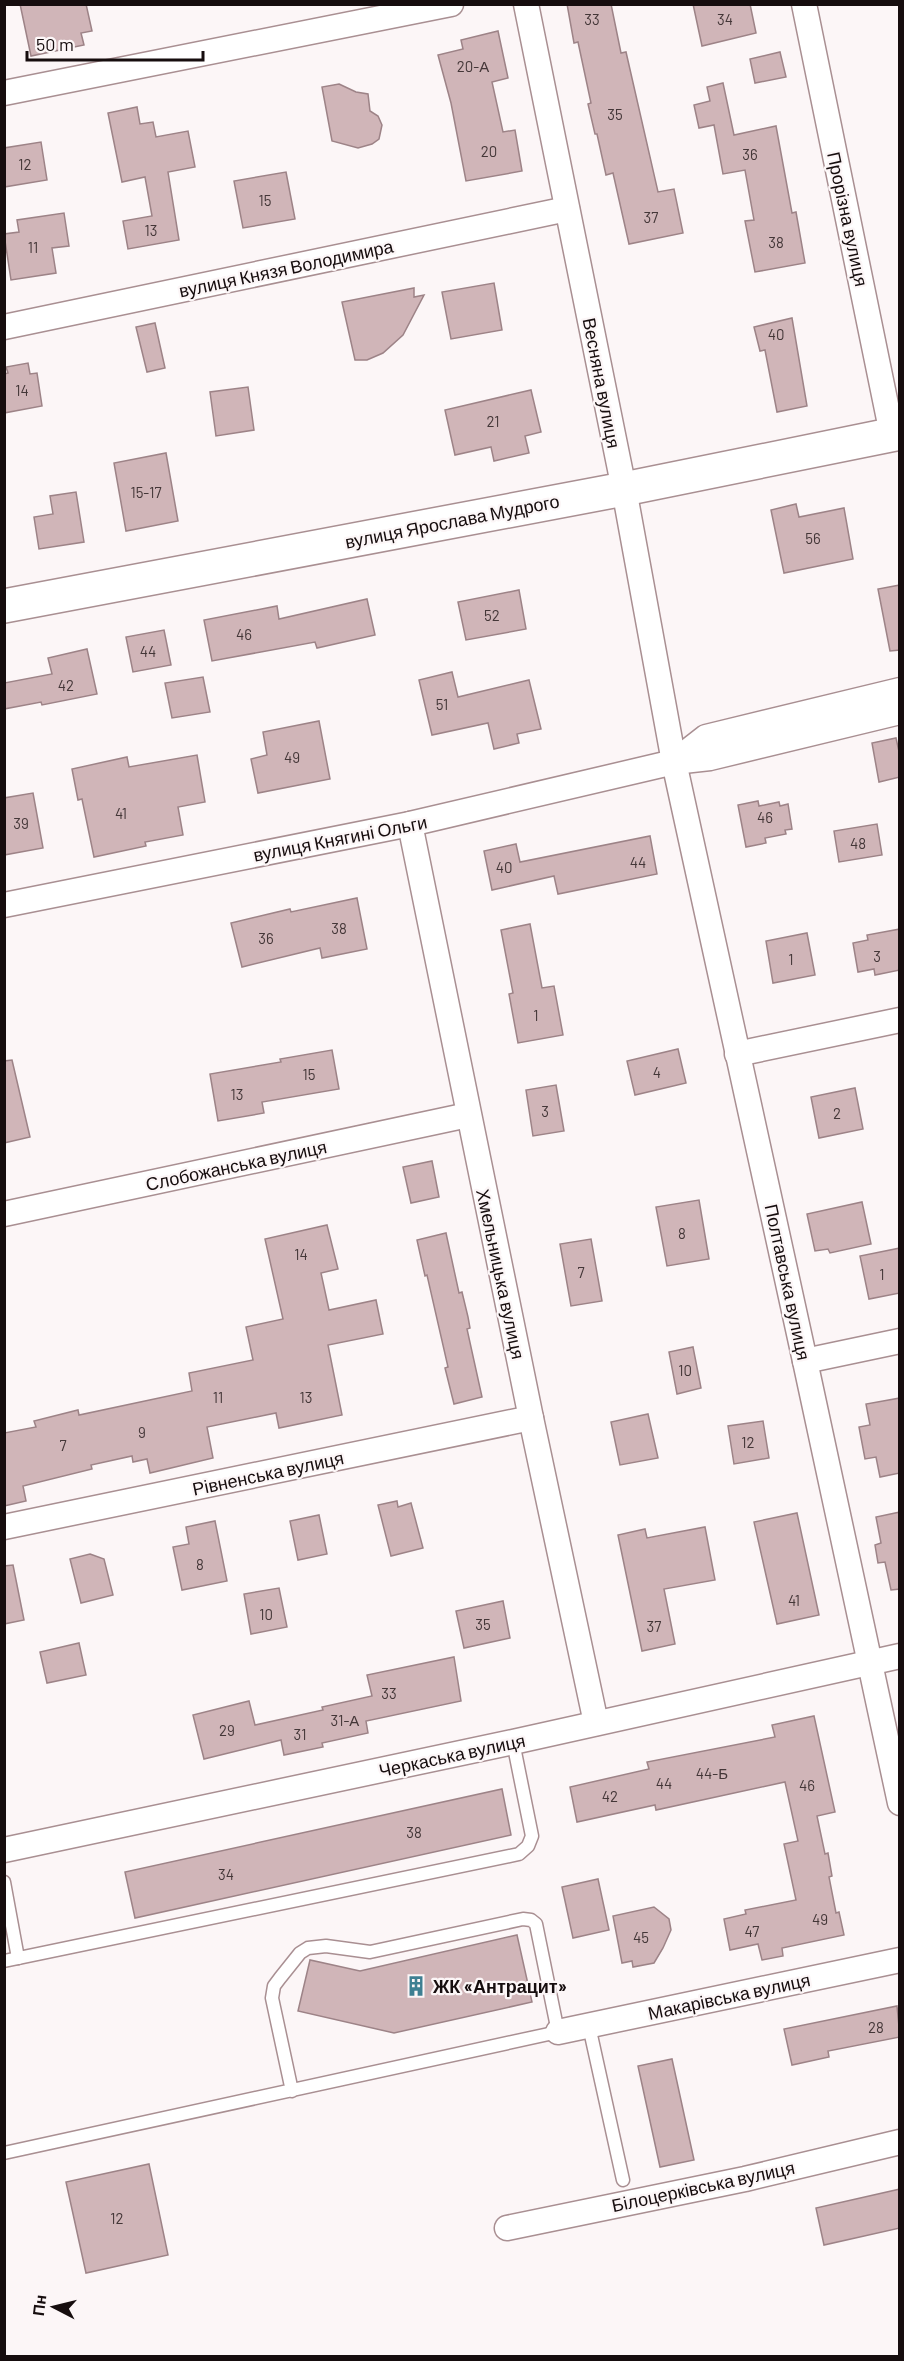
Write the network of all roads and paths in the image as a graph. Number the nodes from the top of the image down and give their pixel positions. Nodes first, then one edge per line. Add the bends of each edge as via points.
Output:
1 (451, 4) edge
2 (526, 4) edge
3 (804, 4) edge
4 (4, 93) edge
5 (567, 209) junction
6 (4, 327) edge
7 (896, 434) edge
8 (624, 489) junction
9 (4, 606) edge
10 (900, 690) edge
11 (900, 712) edge
12 (674, 762) junction
13 (410, 824) junction
14 (4, 904) edge
15 (900, 1020) edge
16 (737, 1054) junction
17 (468, 1115) junction
18 (4, 1214) edge
19 (900, 1341) edge
20 (806, 1361) junction
21 (531, 1418) junction
22 (4, 1527) edge
23 (900, 1656) edge
24 (869, 1663) junction
25 (596, 1723) junction
26 (513, 1742) junction
27 (900, 1803) edge
28 (4, 1850) edge
29 (4, 1882) edge
30 (18, 1958) junction
31 (900, 1960) edge
32 (4, 1961) edge
33 (590, 2026) junction
34 (558, 2032) junction
35 (292, 2091) junction
36 (900, 2142) edge
37 (4, 2153) edge
38 (623, 2180) dead end
39 (507, 2228) dead end

1 - 4 street
2 - 5 street, Весняна вулиця
3 - 7 street, Прорізна вулиця
5 - 6 street, вулиця Князя Володимира
5 - 8 street, Весняна вулиця
7 - 8 main road, вулиця Ярослава Мудрого
8 - 9 main road, вулиця Ярослава Мудрого
8 - 12 street, Весняна вулиця
10 - 12 street, вулиця Княгині Ольги via 706,737
11 - 12 street, вулиця Княгині Ольги via 710,758
12 - 13 street, вулиця Княгині Ольги
12 - 16 street, Полтавська вулиця
13 - 14 street, вулиця Княгині Ольги
13 - 17 street, Хмельницька вулиця
15 - 16 street
16 - 20 street, Полтавська вулиця
17 - 18 street, Слобожанська вулиця
17 - 21 street, Хмельницька вулиця
19 - 20 street
20 - 24 street, Полтавська вулиця
21 - 22 street, Рівненська вулиця
21 - 25 street, Хмельницька вулиця
23 - 24 street, Черкаська вулиця
24 - 25 street, Черкаська вулиця
24 - 27 street, Полтавська вулиця
25 - 26 street, Черкаська вулиця
26 - 28 street, Черкаська вулиця
26 - 30 lane via 532,1836 519,1854
29 - 30 lane
30 - 32 lane
31 - 33 street, Макарівська вулиця
33 - 34 street, Макарівська вулиця
33 - 38 lane
34 - 35 lane
34 - 35 lane via 539,1931 531,1920 370,1952 318,1945 300,1953 274,1986 272,1998
35 - 37 lane
36 - 39 street, Білоцерківська вулиця via 745,2179

